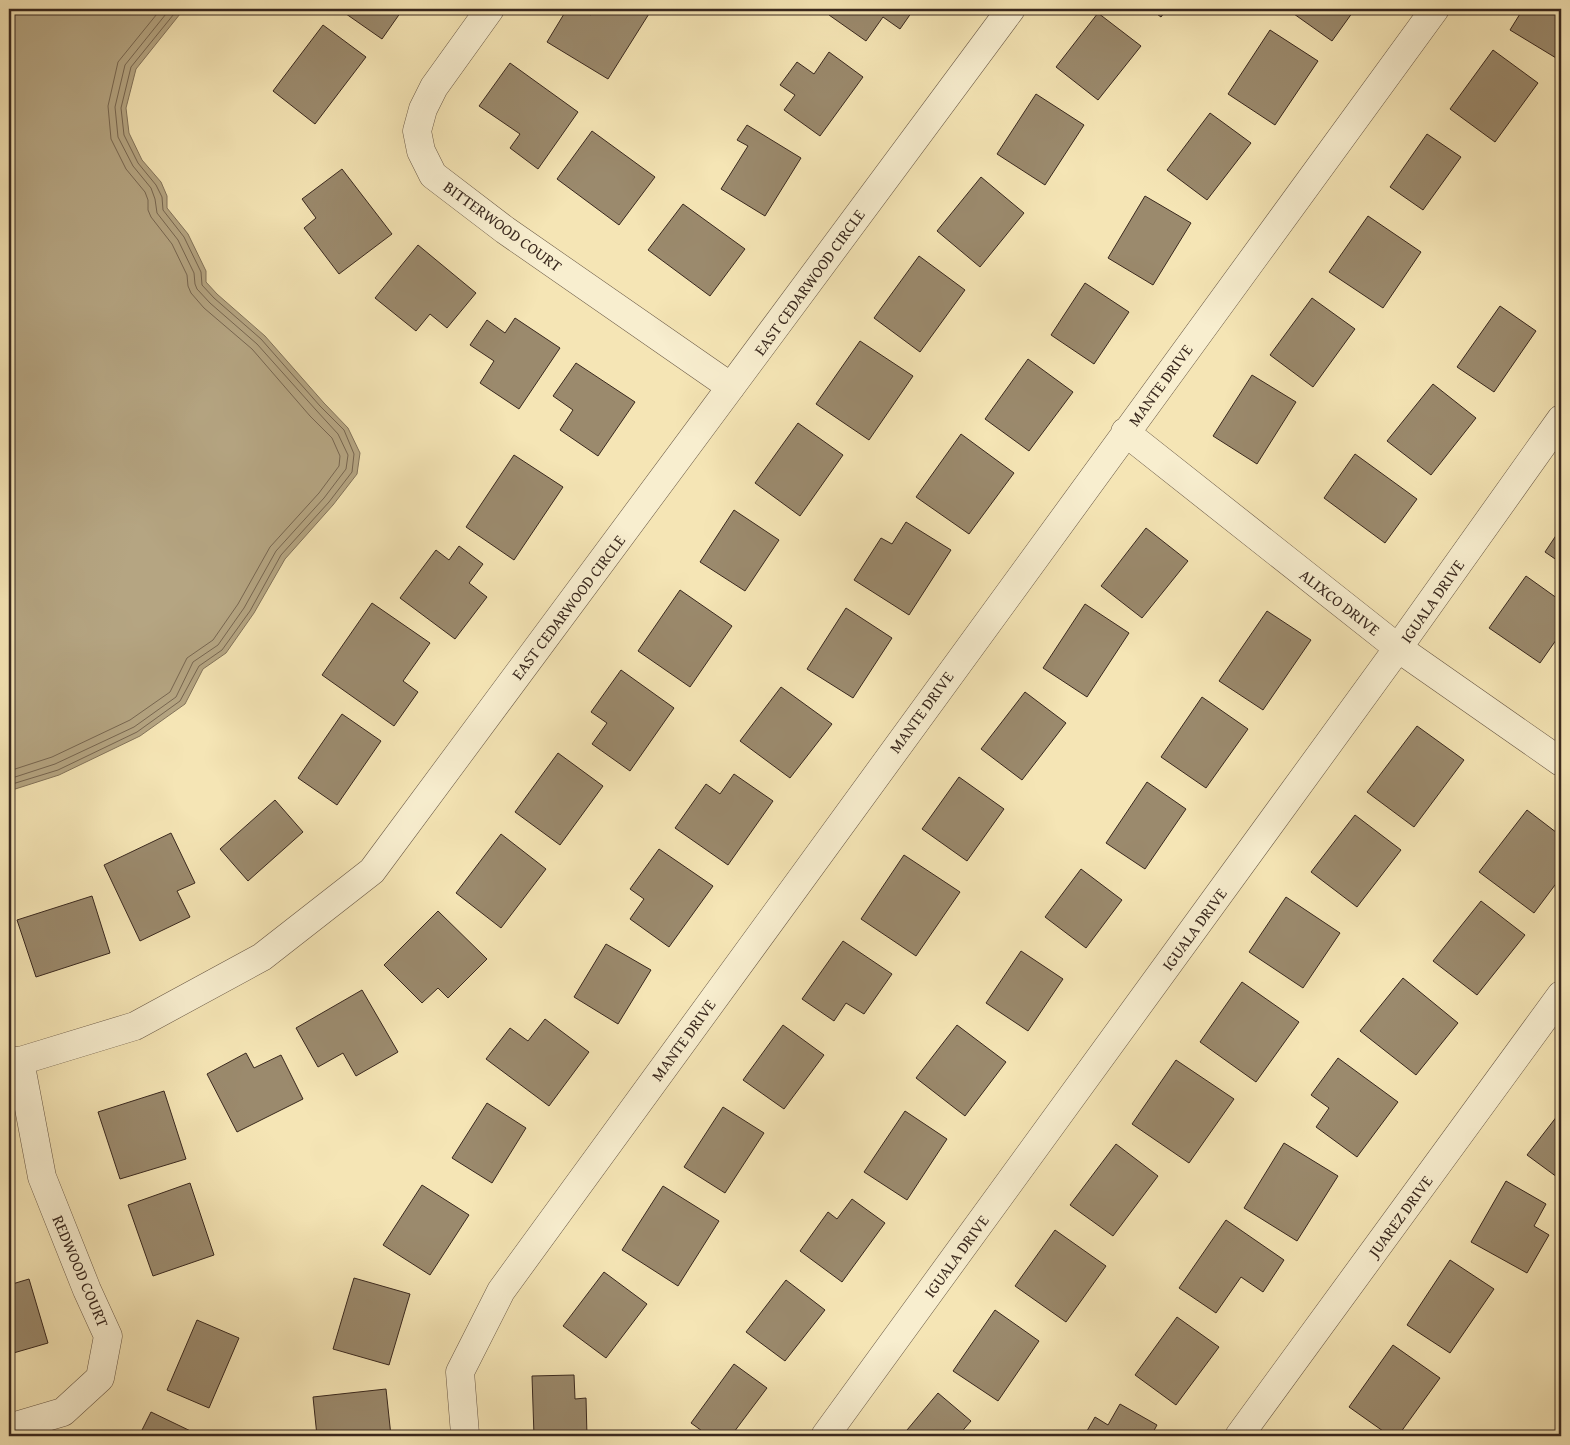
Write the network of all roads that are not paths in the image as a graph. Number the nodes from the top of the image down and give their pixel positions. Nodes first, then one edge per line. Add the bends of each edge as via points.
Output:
1 (490, 9) edge
2 (1010, 9) edge
3 (1435, 9) edge
4 (731, 386) junction
5 (1561, 419) edge
6 (1125, 432) junction
7 (1398, 648) junction
8 (1561, 762) edge
9 (1561, 995) edge
10 (14, 1061) edge
11 (9, 1428) edge
12 (466, 1436) edge
13 (825, 1436) edge
14 (1239, 1436) edge

1 - 4 street, BITTERWOOD COURT via 434,87 423,109 416,131 421,151 433,175 505,230
2 - 4 street, EAST CEDARWOOD CIRCLE
3 - 6 street, MANTE DRIVE
4 - 10 street, EAST CEDARWOOD CIRCLE via 372,871 262,957 135,1026
5 - 7 street, IGUALA DRIVE
6 - 7 street, ALIXCO DRIVE
6 - 12 street, MANTE DRIVE via 501,1291 460,1372
7 - 8 street, ALIXCO DRIVE
7 - 13 street, IGUALA DRIVE
9 - 14 street, JUAREZ DRIVE
10 - 11 street, REDWOOD COURT via 42,1177 108,1336 100,1378 63,1412

